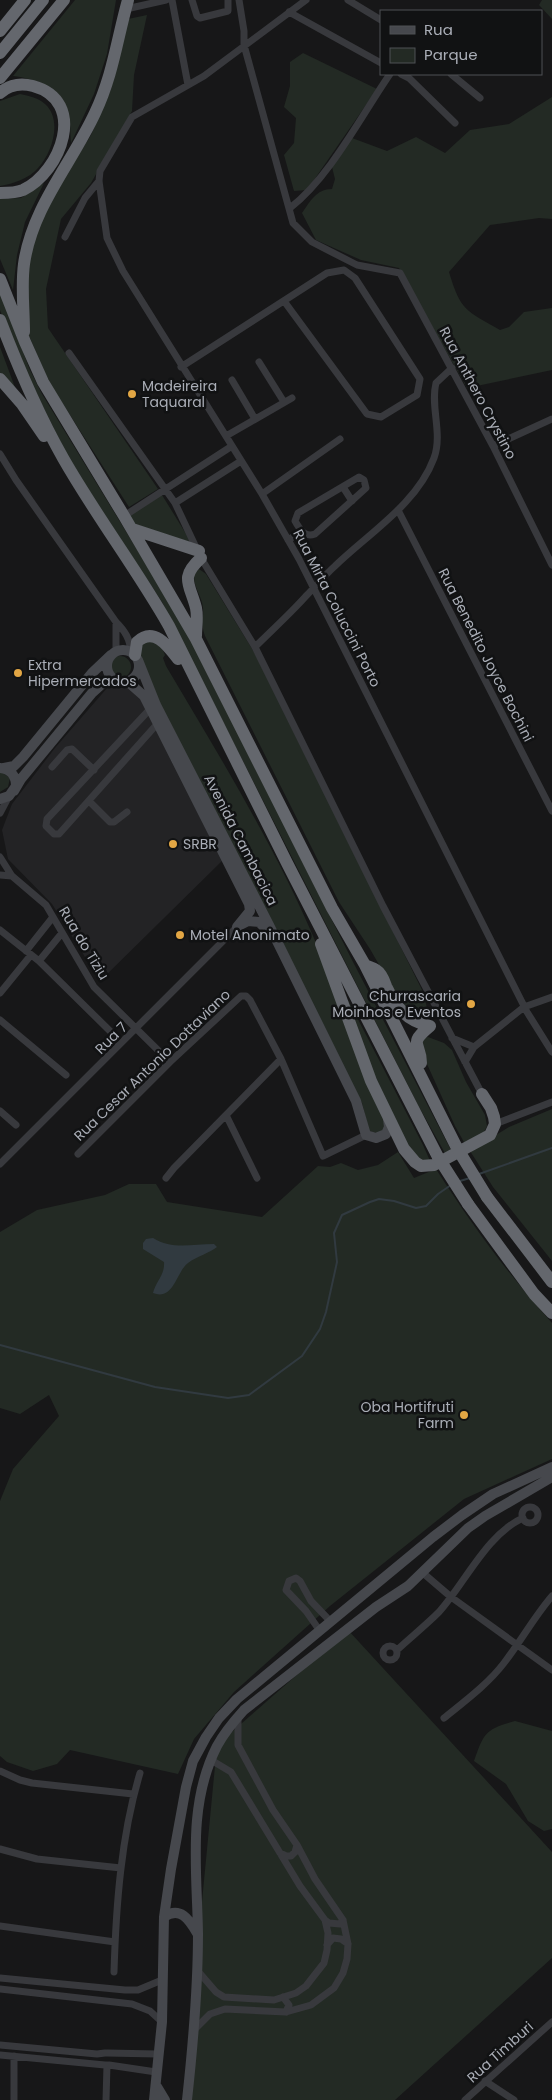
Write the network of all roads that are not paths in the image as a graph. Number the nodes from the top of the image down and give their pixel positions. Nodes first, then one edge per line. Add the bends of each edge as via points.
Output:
1 (25, 0) edge
2 (43, 0) edge
3 (64, 0) edge
4 (166, 0) edge
5 (172, 0) edge
6 (192, 0) edge
7 (228, 0) edge
8 (239, 0) edge
9 (306, 0) edge
10 (348, 0) edge
11 (127, 5) edge
12 (289, 12) junction
13 (380, 19) edge
14 (0, 31) edge
15 (244, 45) junction
16 (0, 52) edge
17 (380, 61) edge
18 (389, 75) edge
19 (403, 75) edge
20 (452, 75) edge
21 (0, 78) edge
22 (188, 85) junction
23 (0, 93) edge
24 (480, 98) dead end
25 (455, 123) dead end
26 (99, 180) junction
27 (0, 193) edge
28 (290, 208) junction
29 (65, 237) dead end
30 (0, 279) edge
31 (284, 300) junction
32 (0, 320) edge
33 (25, 342) junction
34 (69, 353) dead end
35 (259, 362) dead end
36 (181, 367) junction
37 (452, 368) junction
38 (0, 379) edge
39 (232, 380) dead end
40 (292, 398) dead end
41 (284, 402) junction
42 (255, 419) junction
43 (552, 419) edge
44 (226, 436) junction
45 (340, 439) dead end
46 (232, 446) junction
47 (493, 446) junction
48 (0, 454) edge
49 (241, 461) junction
50 (343, 487) junction
51 (166, 488) junction
52 (262, 494) junction
53 (86, 495) junction
54 (352, 501) junction
55 (175, 503) junction
56 (398, 510) junction
57 (124, 516) junction
58 (132, 529) junction
59 (301, 532) junction
60 (288, 540) junction
61 (200, 554) junction
62 (552, 565) edge
63 (314, 588) junction
64 (116, 622) junction
65 (196, 639) junction
66 (255, 647) junction
67 (113, 653) junction
68 (135, 656) junction
69 (122, 681) junction
70 (150, 708) junction
71 (158, 723) junction
72 (52, 767) dead end
73 (2, 768) edge
74 (94, 770) junction
75 (243, 775) junction
76 (8, 795) edge
77 (90, 801) junction
78 (552, 811) edge
79 (127, 812) dead end
80 (0, 813) edge
81 (0, 857) edge
82 (287, 863) junction
83 (0, 875) edge
84 (12, 876) junction
85 (53, 916) junction
86 (237, 927) junction
87 (0, 930) edge
88 (62, 933) junction
89 (281, 950) junction
90 (29, 953) junction
91 (39, 961) junction
92 (365, 965) junction
93 (0, 993) edge
94 (552, 997) edge
95 (524, 1007) junction
96 (0, 1020) edge
97 (443, 1022) junction
98 (430, 1026) junction
99 (137, 1030) junction
100 (110, 1031) dead end
101 (450, 1036) junction
102 (474, 1047) junction
103 (552, 1052) edge
104 (281, 1059) junction
105 (170, 1062) junction
106 (465, 1062) junction
107 (418, 1070) junction
108 (66, 1075) dead end
109 (376, 1093) junction
110 (482, 1094) joint
111 (552, 1102) edge
112 (0, 1111) edge
113 (226, 1115) junction
114 (495, 1124) junction
115 (16, 1125) dead end
116 (366, 1135) junction
117 (78, 1154) dead end
118 (0, 1164) edge
119 (166, 1178) dead end
120 (257, 1178) dead end
121 (552, 1282) edge
122 (552, 1313) edge
123 (552, 1467) edge
124 (552, 1477) edge
125 (492, 1494) junction
126 (523, 1518) dead end
127 (468, 1528) junction
128 (423, 1573) junction
129 (552, 1596) edge
130 (451, 1597) junction
131 (331, 1622) junction
132 (320, 1631) junction
133 (516, 1646) junction
134 (397, 1650) dead end
135 (552, 1670) edge
136 (238, 1718) junction
137 (444, 1718) dead end
138 (211, 1760) junction
139 (0, 1770) edge
140 (140, 1773) dead end
141 (134, 1794) junction
142 (282, 1824) junction
143 (268, 1831) junction
144 (297, 1845) junction
145 (0, 1849) edge
146 (280, 1852) junction
147 (121, 1868) junction
148 (164, 1918) junction
149 (325, 1920) junction
150 (343, 1920) junction
151 (0, 1926) edge
152 (198, 1934) junction
153 (115, 1942) junction
154 (348, 1944) junction
155 (327, 1945) junction
156 (197, 1970) junction
157 (114, 1972) dead end
158 (0, 1978) edge
159 (162, 1980) junction
160 (0, 1989) edge
161 (301, 1990) junction
162 (283, 1997) junction
163 (306, 2007) junction
164 (286, 2012) junction
165 (162, 2022) junction
166 (552, 2022) edge
167 (193, 2032) junction
168 (0, 2045) edge
169 (11, 2046) junction
170 (20, 2048) junction
171 (106, 2053) junction
172 (157, 2054) junction
173 (0, 2055) edge
174 (14, 2056) junction
175 (107, 2065) junction
176 (156, 2072) junction
177 (485, 2081) junction
178 (155, 2084) junction
179 (189, 2088) junction
180 (14, 2100) edge
181 (106, 2100) edge
182 (154, 2100) edge
183 (165, 2100) edge
184 (180, 2100) edge
185 (187, 2100) edge
186 (465, 2100) edge
187 (514, 2100) edge

1 - 14 highway
2 - 16 highway
3 - 21 highway
4 - 11 street
5 - 22 street
6 - 7 street via 200,18 228,11
8 - 15 street
9 - 12 street
10 - 13 street
11 - 33 highway via 118,49 96,112 48,195 28,244 23,273
12 - 15 street
12 - 17 street
15 - 22 street
15 - 28 street
18 - 28 street via 326,170 306,195
19 - 25 street
20 - 24 street
22 - 26 street via 130,119 102,167
23 - 27 highway via 16,85 28,85 50,94 63,112 64,134 57,154 42,175 22,190
26 - 29 street via 85,198
26 - 36 street, Rua Mirta Coluccini Porto via 104,224 110,244
28 - 37 street, Rua Anthero Crystino via 293,223 312,242 358,265 400,272
30 - 33 highway
31 - 31 street via 367,414 381,417 418,395 420,379 355,278 344,270 327,274
31 - 36 street
32 - 53 highway via 40,413
33 - 57 highway via 55,405
34 - 51 street
35 - 41 street
36 - 44 street, Rua Mirta Coluccini Porto
37 - 47 street, Rua Anthero Crystino
37 - 56 street via 435,387 438,439 434,455 422,482
38 - 53 highway via 22,404
39 - 42 street
40 - 41 street
41 - 42 street
42 - 44 street
43 - 47 street
44 - 46 street, Rua Mirta Coluccini Porto
45 - 52 street
46 - 49 street, Rua Mirta Coluccini Porto
46 - 51 street
47 - 62 street, Rua Anthero Crystino
48 - 64 street
49 - 52 street, Rua Mirta Coluccini Porto
49 - 55 street
50 - 54 street
50 - 54 street via 359,478 364,480 366,488
50 - 59 street via 298,513 295,521
51 - 55 street
51 - 57 street
52 - 60 street, Rua Mirta Coluccini Porto
53 - 75 highway via 164,619
54 - 59 street via 315,534
55 - 61 street
56 - 63 street via 357,544
56 - 78 street, Rua Benedito Joyce Bochini
57 - 58 highway
58 - 61 highway
58 - 65 highway
59 - 60 street
60 - 63 street, Rua Mirta Coluccini Porto
61 - 65 highway via 187,575 196,609
61 - 66 street
63 - 66 street
63 - 95 street, Rua Mirta Coluccini Porto
64 - 67 street
64 - 68 street via 126,634
65 - 92 highway via 332,908
66 - 97 street
67 - 68 main road via 121,650
67 - 69 main road via 108,659 107,669 113,678
67 - 73 main road via 92,673 18,762
68 - 69 main road via 138,671 132,679
68 - 75 highway via 136,644 142,638 156,637 169,647 180,661
68 - 89 main road, Avenida Cambacica via 156,704
69 - 70 main road, Avenida Cambacica via 144,696
69 - 76 main road via 102,684 92,693
70 - 71 main road, Avenida Cambacica
70 - 74 street
71 - 77 street
71 - 86 main road, Avenida Cambacica via 251,907
72 - 74 street via 67,750 72,749
73 - 76 main road via 13,774 16,786
74 - 77 street via 47,819 46,826 54,834 59,834
75 - 82 highway
76 - 80 street
77 - 79 street via 110,822
81 - 84 street, Rua do Tiziu
82 - 109 highway
82 - 122 highway, bridge via 438,1157 468,1204 534,1294
83 - 84 street
84 - 85 street, Rua do Tiziu
85 - 88 street, Rua do Tiziu
85 - 90 street
86 - 89 main road via 248,921 264,924
86 - 99 street, Rua 7
87 - 90 street
88 - 91 street
88 - 99 street, Rua do Tiziu via 94,987
89 - 116 main road, Avenida Cambacica via 356,1101
90 - 91 street
90 - 93 street
91 - 100 street
92 - 98 highway via 381,975 401,1012
92 - 107 highway
94 - 95 street
95 - 102 street
95 - 103 street, Rua Mirta Coluccini Porto
96 - 108 street
97 - 98 street
97 - 101 street
98 - 107 highway via 416,1040 421,1062
99 - 105 street, Rua do Tiziu
99 - 118 street, Rua 7
101 - 102 street
101 - 106 street
102 - 106 street
104 - 105 street, Rua Cesar Antonio Dottaviano via 250,1000 241,996
104 - 113 street
104 - 116 street, Rua Cesar Antonio Dottaviano via 323,1156
105 - 117 street, Rua Cesar Antonio Dottaviano
106 - 110 street
107 - 121 highway, bridge via 457,1148 487,1196
109 - 114 highway via 404,1149 421,1166 434,1165 485,1139
109 - 116 main road via 390,1127 380,1137
110 - 114 highway via 491,1108
111 - 114 street
112 - 115 street
113 - 119 street
113 - 120 street
123 - 125 main road
124 - 127 main road
125 - 127 main road via 492,1504
125 - 131 main road via 433,1537
126 - 130 street via 494,1541
127 - 128 main road
128 - 130 street
128 - 136 main road
129 - 133 street
130 - 133 street
130 - 134 street
131 - 132 main road
131 - 132 street via 311,1601 300,1581 296,1578 289,1581 286,1590
132 - 148 main road via 237,1699 206,1737 193,1761 186,1787
133 - 135 street
133 - 137 street via 504,1664
136 - 138 main road via 217,1745
136 - 142 street via 238,1745
138 - 143 street via 231,1772
138 - 152 main road via 202,1788 195,1835
139 - 141 street via 20,1780
140 - 141 street
141 - 147 street
142 - 143 street via 273,1822
142 - 144 street
143 - 146 street
144 - 146 street via 291,1856
144 - 150 street via 314,1879
145 - 147 street via 37,1859
146 - 149 street
147 - 153 street
148 - 152 main road via 174,1912 180,1913 192,1922
148 - 159 main road
149 - 150 street via 334,1924
149 - 155 street
150 - 154 street
151 - 153 street
152 - 156 main road
153 - 157 street
154 - 155 street via 333,1938
154 - 163 street via 344,1973 334,1988
155 - 161 street via 324,1963
156 - 162 street via 224,1997 267,2000
156 - 167 main road
158 - 159 street via 125,1990 138,1990
159 - 165 main road
160 - 165 street via 132,2004 150,2011
161 - 162 street
161 - 163 street via 298,1998
162 - 164 street via 289,2005
163 - 164 street
164 - 167 street via 225,2009 210,2014
165 - 172 main road
166 - 177 street, Rua Timburi
167 - 179 main road
168 - 169 street
169 - 170 street
169 - 174 street via 8,2052
170 - 171 street
170 - 174 street
171 - 172 street
171 - 175 street via 101,2060
172 - 176 main road
173 - 174 street
174 - 175 street
174 - 180 street
175 - 176 street
175 - 181 street
176 - 178 main road
177 - 186 street, Rua Timburi
177 - 187 street
178 - 182 main road
178 - 183 main road
179 - 184 main road
179 - 185 main road

